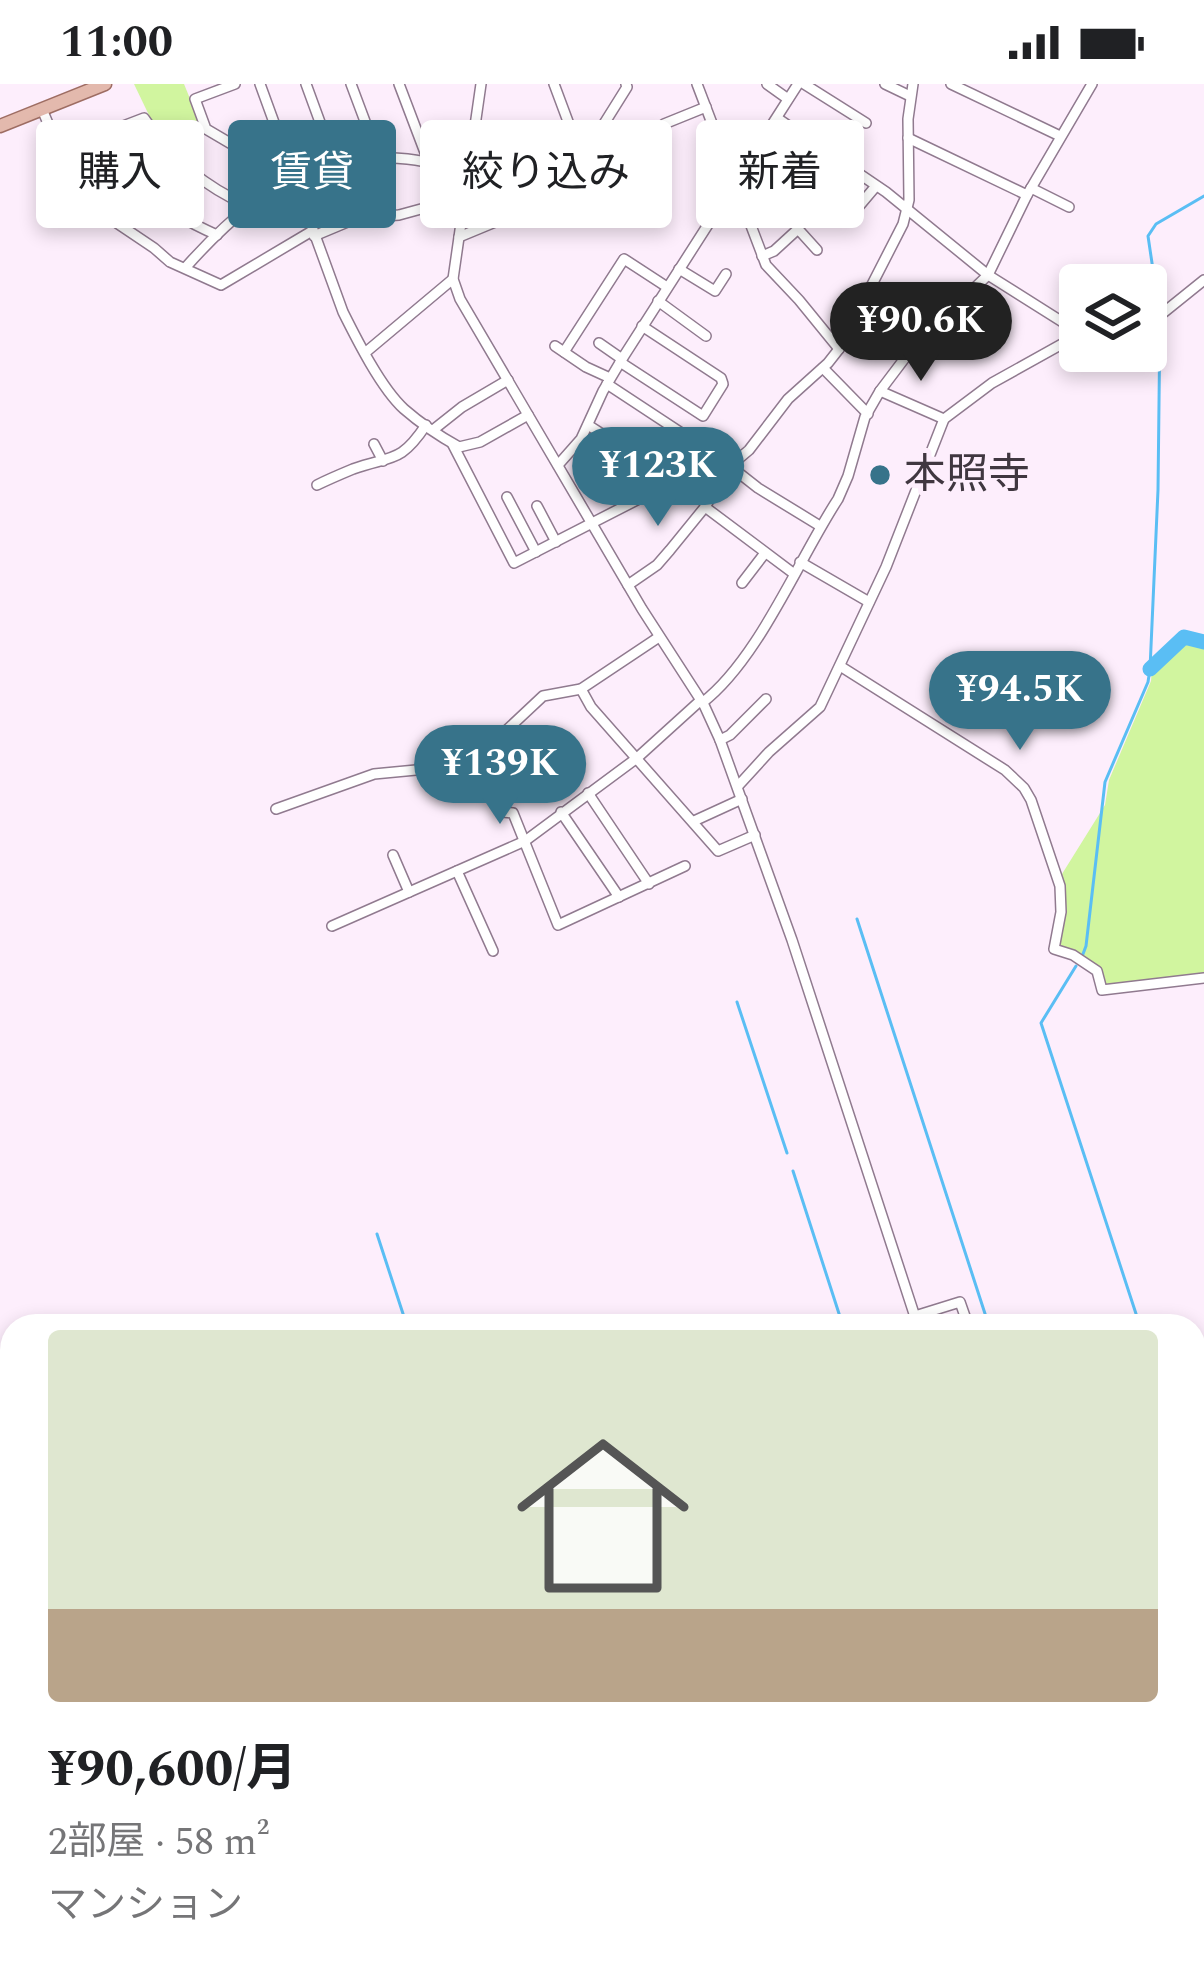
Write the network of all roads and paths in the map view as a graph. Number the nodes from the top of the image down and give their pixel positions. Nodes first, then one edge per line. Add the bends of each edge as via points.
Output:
1 (105, 84) edge
2 (235, 84) edge
3 (260, 84) edge
4 (306, 84) edge
5 (351, 84) edge
6 (399, 84) edge
7 (481, 84) edge
8 (554, 84) edge
9 (626, 84) edge
10 (697, 84) edge
11 (767, 84) edge
12 (801, 84) edge
13 (885, 84) edge
14 (951, 84) edge
15 (1092, 84) edge
16 (90, 87) edge
17 (911, 90) edge
18 (788, 99) junction
19 (706, 107) junction
20 (43, 109) junction
21 (776, 118) joint
22 (47, 120) edge
23 (273, 120) edge
24 (319, 120) edge
25 (364, 120) edge
26 (476, 120) edge
27 (711, 120) edge
28 (672, 121) edge
29 (866, 123) dead end
30 (0, 126) edge
31 (1060, 136) junction
32 (908, 138) junction
33 (228, 141) edge
34 (396, 157) edge
35 (876, 186) junction
36 (1029, 191) junction
37 (864, 200) edge
38 (1069, 207) dead end
39 (420, 209) edge
40 (907, 210) junction
41 (228, 226) edge
42 (124, 228) edge
43 (201, 228) edge
44 (311, 228) edge
45 (460, 228) edge
46 (481, 228) edge
47 (706, 228) edge
48 (752, 228) edge
49 (313, 233) junction
50 (217, 236) junction
51 (459, 237) junction
52 (817, 250) dead end
53 (763, 256) junction
54 (186, 267) junction
55 (679, 269) junction
56 (726, 274) dead end
57 (988, 275) junction
58 (453, 279) junction
59 (1204, 280) edge
60 (667, 287) junction
61 (658, 302) junction
62 (1167, 305) edge
63 (1059, 320) edge
64 (642, 326) junction
65 (706, 336) dead end
66 (599, 344) dead end
67 (1059, 345) edge
68 (839, 349) junction
69 (366, 352) junction
70 (621, 360) junction
71 (823, 368) junction
72 (508, 380) junction
73 (609, 381) junction
74 (880, 391) junction
75 (868, 414) junction
76 (528, 415) junction
77 (944, 419) junction
78 (588, 425) junction
79 (430, 427) junction
80 (374, 444) dead end
81 (453, 444) junction
82 (382, 461) junction
83 (711, 462) junction
84 (558, 465) junction
85 (729, 468) junction
86 (675, 482) junction
87 (317, 484) dead end
88 (506, 497) dead end
89 (537, 506) dead end
90 (705, 507) junction
91 (592, 524) junction
92 (820, 526) junction
93 (556, 542) junction
94 (536, 552) junction
95 (765, 553) junction
96 (800, 562) junction
97 (794, 573) junction
98 (742, 583) dead end
99 (628, 584) junction
100 (869, 602) junction
101 (659, 637) junction
102 (840, 666) junction
103 (581, 689) junction
104 (766, 699) dead end
105 (701, 702) junction
106 (720, 740) junction
107 (479, 756) junction
108 (637, 758) junction
109 (738, 786) junction
110 (588, 794) junction
111 (742, 799) junction
112 (276, 809) dead end
113 (561, 812) junction
114 (694, 821) junction
115 (755, 835) junction
116 (525, 841) junction
117 (393, 855) dead end
118 (685, 866) dead end
119 (457, 871) junction
120 (649, 884) junction
121 (409, 892) junction
122 (619, 897) junction
123 (332, 926) dead end
124 (493, 951) dead end
125 (1204, 978) edge
126 (914, 1314) edge
127 (932, 1314) edge
128 (964, 1314) edge

1 - 16 main road
2 - 33 street via 195,99 206,129
3 - 23 street
4 - 24 street
5 - 25 street
6 - 34 street via 429,164
7 - 26 street
8 - 9 street via 583,161
10 - 19 street
11 - 18 street
12 - 18 street
12 - 29 street
13 - 17 street
14 - 31 street
15 - 31 street
16 - 20 main road
17 - 32 street
18 - 21 street
19 - 27 street
19 - 28 street
20 - 22 street
20 - 30 main road
21 - 35 street
31 - 36 street
32 - 36 street
32 - 40 street
35 - 37 street
35 - 40 street
36 - 38 street
36 - 57 street
39 - 49 street
40 - 57 street
40 - 68 street
41 - 50 street
42 - 54 street
43 - 50 street
44 - 49 street
45 - 51 street
46 - 51 street
47 - 55 street
48 - 53 street
49 - 54 street via 220,285
49 - 69 street
50 - 54 street
51 - 58 street
52 - 53 street via 797,229
53 - 68 street
55 - 56 street via 715,291
55 - 60 street
57 - 63 street
57 - 74 street
58 - 69 street
58 - 72 street
59 - 62 street
60 - 61 street
60 - 73 street via 623,260 560,349
61 - 64 street
61 - 65 street
64 - 70 street
64 - 70 street via 721,378 704,416
66 - 70 street
67 - 77 street
68 - 71 street
69 - 79 street via 397,402
70 - 73 street
71 - 75 street
71 - 85 street
72 - 76 street
72 - 79 street
73 - 78 street
73 - 83 street
74 - 75 street
74 - 77 street
75 - 92 street via 848,476
76 - 81 street via 468,447
76 - 84 street
77 - 100 street
78 - 84 street
78 - 86 street
79 - 81 street
79 - 82 street
80 - 82 street
81 - 94 street via 514,563
82 - 87 street
83 - 85 street
83 - 86 street
84 - 91 street
85 - 90 street
85 - 92 street
86 - 91 street
88 - 94 street
89 - 93 street
90 - 95 street
90 - 99 street via 657,565
91 - 93 street
91 - 99 street
92 - 96 street
93 - 94 street
95 - 97 street
95 - 98 street
96 - 97 street
96 - 100 street
97 - 105 street via 745,655
99 - 101 street
100 - 102 street
101 - 103 street
101 - 105 street
102 - 109 street via 820,706
102 - 125 street via 1024,788 1060,886 1054,949 1097,971 1102,991
103 - 107 street via 544,696
103 - 108 street
104 - 106 street
105 - 106 street
105 - 108 street
106 - 109 street
107 - 112 street via 374,774
107 - 116 street via 502,812 513,814
108 - 110 street
108 - 114 street
109 - 111 street
110 - 113 street
110 - 120 street
111 - 114 street
111 - 115 street
113 - 116 street
113 - 122 street
114 - 115 street via 718,850
115 - 126 street
116 - 119 street
116 - 122 street via 557,926
117 - 121 street
118 - 120 street
119 - 121 street
119 - 124 street
120 - 122 street
121 - 123 street
127 - 128 street via 960,1302

